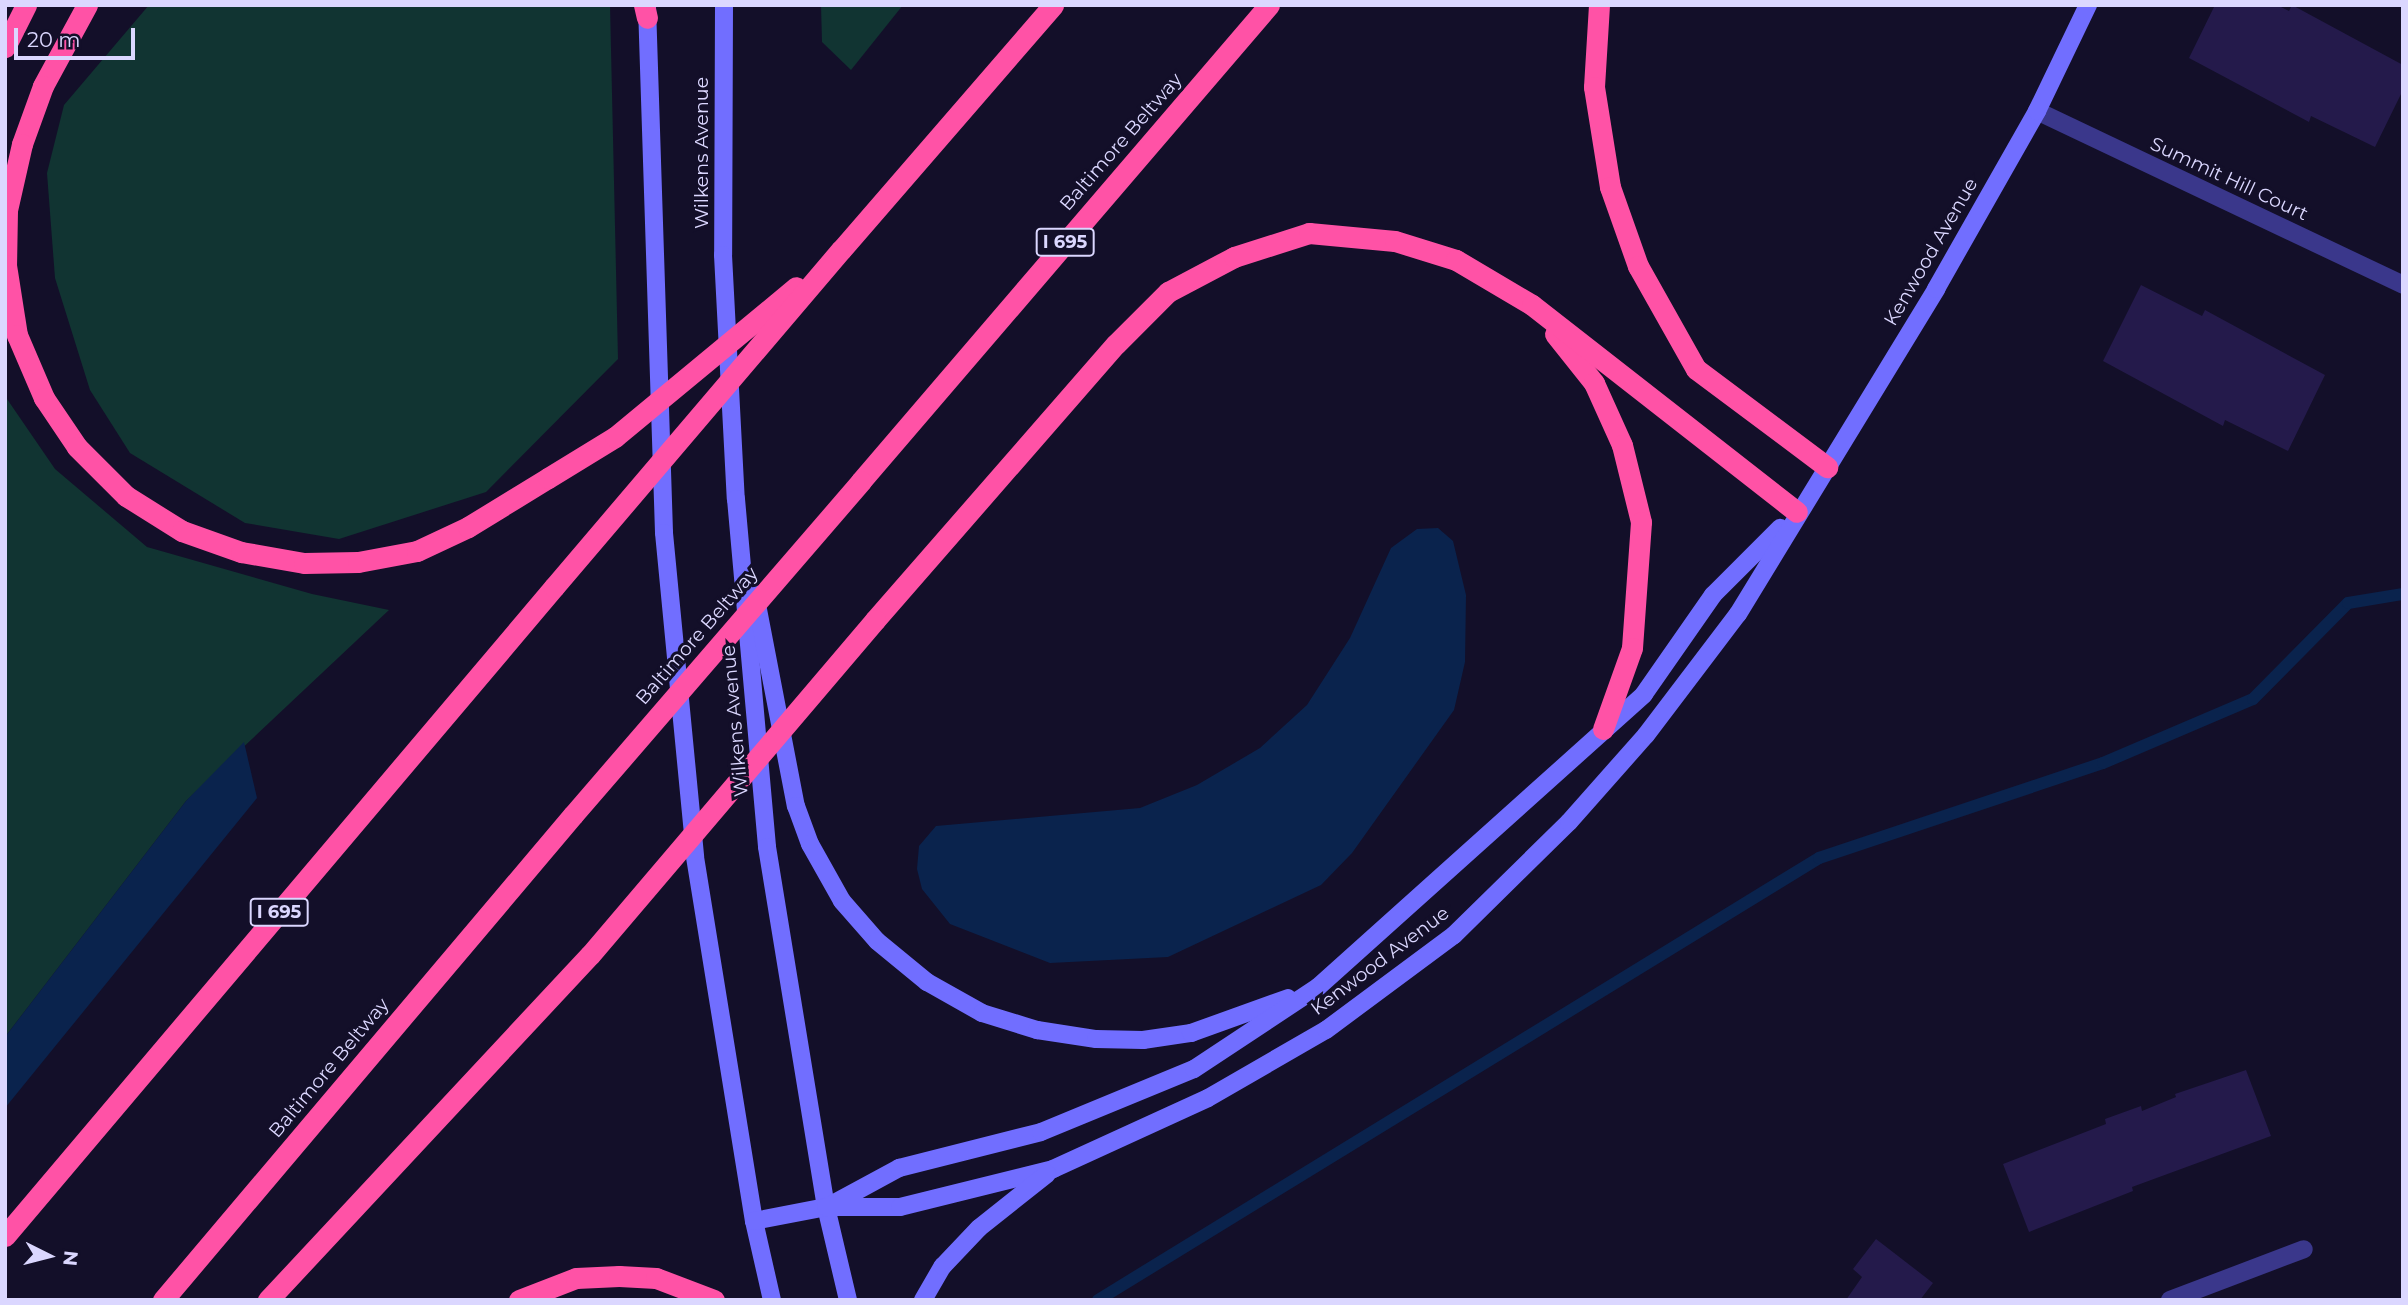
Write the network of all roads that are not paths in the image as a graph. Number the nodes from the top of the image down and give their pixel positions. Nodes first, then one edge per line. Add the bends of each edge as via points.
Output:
1 (26, 5) edge
2 (724, 5) edge
3 (1053, 5) edge
4 (1269, 5) edge
5 (1600, 5) edge
6 (2088, 5) edge
7 (646, 9) edge
8 (85, 11) edge
9 (5, 47) edge
10 (2037, 111) junction
11 (841, 250) junction
12 (2403, 285) edge
13 (1532, 305) junction
14 (1827, 467) junction
15 (736, 499) junction
16 (1797, 512) junction
17 (1603, 729) junction
18 (1318, 987) junction
19 (1053, 1169) junction
20 (826, 1207) junction
21 (754, 1221) junction
22 (5, 1236) edge
23 (2304, 1249) dead end
24 (163, 1300) edge
25 (268, 1300) edge
26 (519, 1300) edge
27 (714, 1300) edge
28 (772, 1300) edge
29 (848, 1300) edge
30 (923, 1300) edge
31 (2170, 1300) edge

1 - 9 highway
2 - 15 main road, Wilkens Avenue via 723,255
3 - 11 highway, I 695
4 - 24 highway, Baltimore Beltway / I 695, bridge
5 - 14 highway via 1594,87 1610,187 1638,266 1696,369
6 - 10 main road, Kenwood Avenue
7 - 21 main road via 664,533 695,857
8 - 11 highway, bridge via 43,86 22,144 7,210 6,265 17,335 44,398 77,447 126,496 182,531 241,552 304,563 358,562 416,551 468,527 615,437
10 - 12 street, Summit Hill Court
10 - 14 main road, Kenwood Avenue
11 - 22 highway, I 695, bridge
13 - 16 highway
13 - 17 highway via 1594,383 1622,445 1642,522 1632,648
13 - 25 highway, bridge via 1456,260 1395,241 1309,233 1234,257 1168,292 1116,344 874,620 590,955
14 - 16 main road, Kenwood Avenue
15 - 18 main road via 796,806 810,844 842,901 877,941 927,982 982,1013 1037,1030 1096,1039 1143,1040 1191,1033
15 - 20 main road, Wilkens Avenue via 767,846
16 - 17 main road, Kenwood Avenue via 1713,595 1644,694
16 - 19 main road, Kenwood Avenue via 1738,614 1646,735 1569,822 1454,935 1326,1030 1208,1098
17 - 18 main road, Kenwood Avenue
18 - 20 main road, Kenwood Avenue via 1195,1069 1041,1132 899,1168
19 - 20 main road, Kenwood Avenue via 900,1207
19 - 30 main road via 979,1228 943,1266
20 - 21 main road, Kenwood Avenue
20 - 29 main road, Wilkens Avenue
21 - 28 main road
23 - 31 street
26 - 27 highway via 576,1278 619,1276 656,1278

